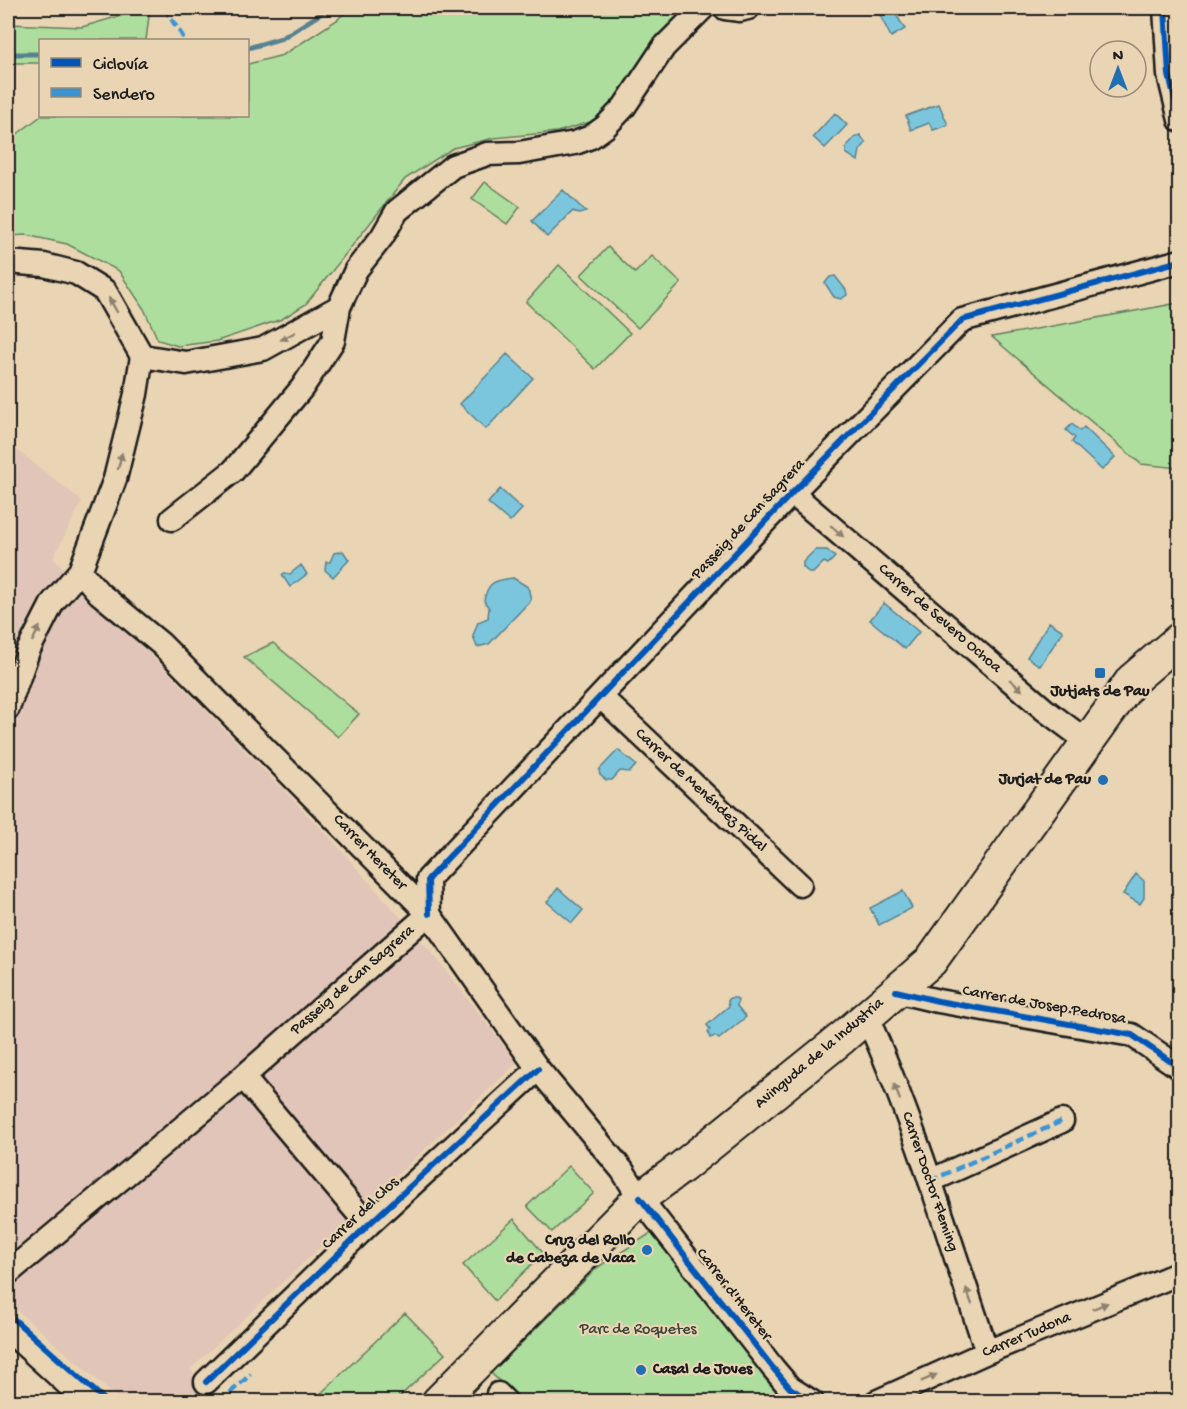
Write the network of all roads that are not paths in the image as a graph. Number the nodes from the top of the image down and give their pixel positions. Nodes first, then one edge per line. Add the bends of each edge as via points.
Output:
1 (703, 8) edge
2 (725, 8) edge
3 (748, 8) edge
4 (1166, 8) edge
5 (1176, 8) edge
6 (1179, 22) edge
7 (1179, 120) edge
8 (1179, 261) edge
9 (8, 262) edge
10 (339, 307) junction
11 (142, 356) junction
12 (792, 493) junction
13 (172, 519) dead end
14 (80, 571) junction
15 (1179, 639) edge
16 (601, 697) junction
17 (8, 708) edge
18 (1088, 742) junction
19 (800, 885) dead end
20 (429, 914) junction
21 (896, 991) junction
22 (866, 1015) junction
23 (1179, 1068) edge
24 (538, 1069) junction
25 (243, 1077) junction
26 (1062, 1121) dead end
27 (930, 1180) junction
28 (640, 1198) junction
29 (368, 1225) junction
30 (8, 1273) edge
31 (1179, 1273) edge
32 (8, 1330) edge
33 (987, 1352) junction
34 (206, 1382) dead end
35 (87, 1401) edge
36 (438, 1401) edge
37 (812, 1401) edge
38 (876, 1401) edge

1 - 10 street via 664,47 624,107 591,137 519,153 487,154 453,166 428,184 397,211 356,270
2 - 3 street
4 - 7 street via 1169,75
5 - 6 street
8 - 12 street, Passeig de Can Sagrera via 962,320
11 -> 9 street via 105,291 76,273
10 -> 11 street via 263,349 186,363
10 - 13 street via 333,341 302,388 233,471
14 -> 11 street via 115,479
12 - 16 street, Passeig de Can Sagrera
12 -> 18 street, Carrer de Severo Ochoa via 1045,710
17 -> 14 street via 28,651 53,602
14 - 20 street, Carrer Hereter via 99,593 161,644
15 - 18 street, Avinguda de la Industria via 1132,680
16 - 19 street, Carrer de Menéndez Pidal
16 - 20 street, Passeig de Can Sagrera via 428,879
18 - 21 street, Avinguda de la Industria via 931,961
20 - 24 street, Carrer Hereter
20 - 25 street, Passeig de Can Sagrera
21 - 22 street, Avinguda de la Industria
21 - 23 street, Carrer de Josep Pedrosa via 1132,1035
27 -> 22 street, Carrer Doctor Fleming
22 - 28 street, Avinguda de la Industria
24 - 28 street, Carrer Hereter via 622,1170
24 - 29 street, Carrer del Clos
25 - 29 street
25 - 30 street, Passeig de Can Sagrera
26 - 27 street
33 -> 27 street, Carrer Doctor Fleming
28 - 36 street, Avinguda de la Industria
28 - 37 street, Carrer d'Hereter via 773,1368 790,1388
29 - 34 street, Carrer del Clos
33 -> 31 street, Carrer Tudona
32 - 35 street
38 -> 33 street, Carrer Tudona

